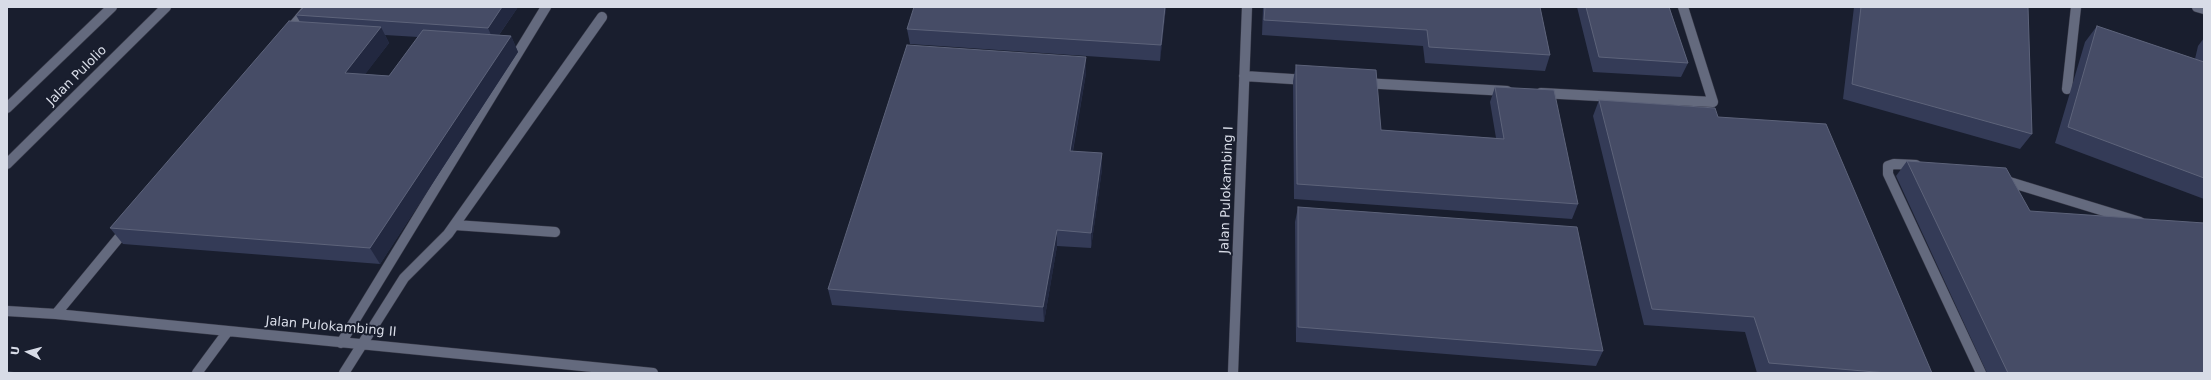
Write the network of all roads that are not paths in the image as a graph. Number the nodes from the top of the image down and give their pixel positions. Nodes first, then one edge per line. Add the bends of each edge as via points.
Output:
1 (112, 7) edge
2 (166, 7) edge
3 (309, 7) edge
4 (546, 7) edge
5 (1248, 7) edge
6 (1682, 7) edge
7 (2076, 7) edge
8 (2197, 7) edge
9 (2204, 9) edge
10 (602, 17) dead end
11 (284, 38) edge
12 (1244, 76) junction
13 (1314, 80) edge
14 (1354, 82) edge
15 (2067, 89) dead end
16 (1513, 91) edge
17 (1529, 92) edge
18 (7, 108) edge
19 (7, 164) edge
20 (1924, 166) edge
21 (1996, 178) edge
22 (134, 220) edge
23 (455, 225) junction
24 (2152, 226) edge
25 (555, 232) dead end
26 (9, 314) edge
27 (56, 314) junction
28 (228, 332) junction
29 (341, 343) junction
30 (362, 344) junction
31 (197, 373) edge
32 (344, 373) edge
33 (653, 373) edge
34 (1233, 373) edge
35 (1980, 373) edge

1 - 18 street, Jalan Pulolio
2 - 19 street, Jalan Pulolio
3 - 11 street
4 - 29 street
5 - 12 street, Jalan Pulokambing I
6 - 17 street via 1712,102
7 - 15 street
8 - 9 street
10 - 23 street
12 - 13 street
12 - 34 street, Jalan Pulokambing I
14 - 16 street
20 - 35 street via 1894,164 1888,166 1888,174
21 - 24 street
22 - 27 street
23 - 25 street
23 - 30 street via 404,278
26 - 27 street, Jalan Pulokambing II
27 - 28 street, Jalan Pulokambing II
28 - 29 street, Jalan Pulokambing II
28 - 31 street
29 - 30 street, Jalan Pulokambing II
30 - 32 street
30 - 33 street, Jalan Pulokambing II

